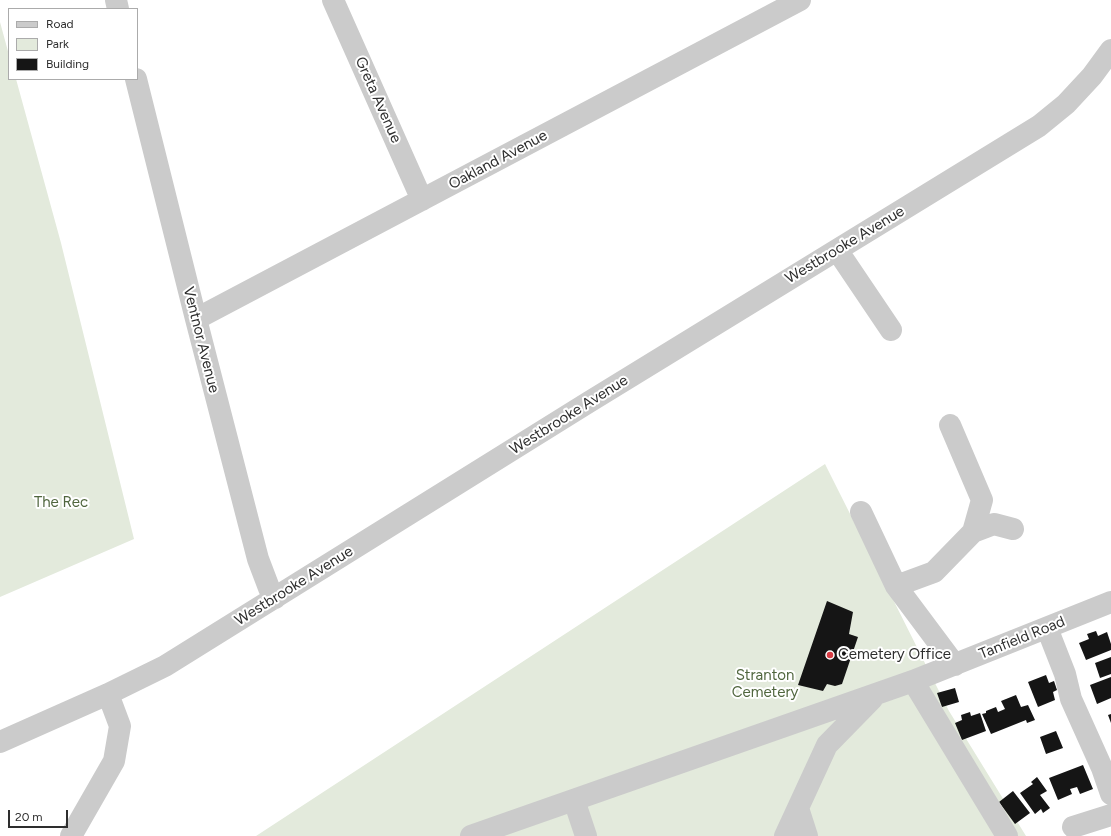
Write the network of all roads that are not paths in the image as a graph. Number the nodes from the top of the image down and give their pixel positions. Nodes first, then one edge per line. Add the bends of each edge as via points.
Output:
1 (333, 0) edge
2 (800, 0) edge
3 (1111, 50) edge
4 (136, 80) edge
5 (422, 200) junction
6 (838, 250) junction
7 (196, 319) junction
8 (891, 330) dead end
9 (950, 426) dead end
10 (861, 512) dead end
11 (1013, 528) dead end
12 (973, 532) junction
13 (896, 586) junction
14 (275, 598) junction
15 (1111, 602) edge
16 (1047, 628) junction
17 (954, 665) junction
18 (913, 681) junction
19 (108, 694) junction
20 (876, 695) junction
21 (0, 742) edge
22 (1111, 794) edge
23 (574, 800) junction
24 (798, 808) junction
25 (1111, 815) edge
26 (1073, 827) dead end
27 (71, 836) edge
28 (471, 836) edge
29 (586, 836) edge
30 (785, 836) edge
31 (807, 836) edge
32 (1007, 836) edge

1 - 5 street, Greta Avenue
2 - 5 street, Oakland Avenue
3 - 6 street, Westbrooke Avenue via 1092,76 1039,126
4 - 7 street, Ventnor Avenue
5 - 7 street, Oakland Avenue
6 - 8 street
6 - 14 street, Westbrooke Avenue
7 - 14 street, Ventnor Avenue via 258,559
9 - 12 street via 982,500
10 - 13 street
11 - 12 street via 994,524
12 - 13 street via 934,572
13 - 17 street
14 - 19 street, Westbrooke Avenue via 165,666
15 - 16 street, Tanfield Road
16 - 17 street, Tanfield Road
16 - 22 street via 1065,674 1071,698
17 - 18 street, Tanfield Road
18 - 20 street, Tanfield Road
18 - 32 street
19 - 21 street, Westbrooke Avenue
19 - 27 street via 120,726 114,760
20 - 23 street, Tanfield Road
20 - 24 street via 827,745
23 - 28 street, Tanfield Road
23 - 29 street
24 - 30 street
24 - 31 street
25 - 26 street

